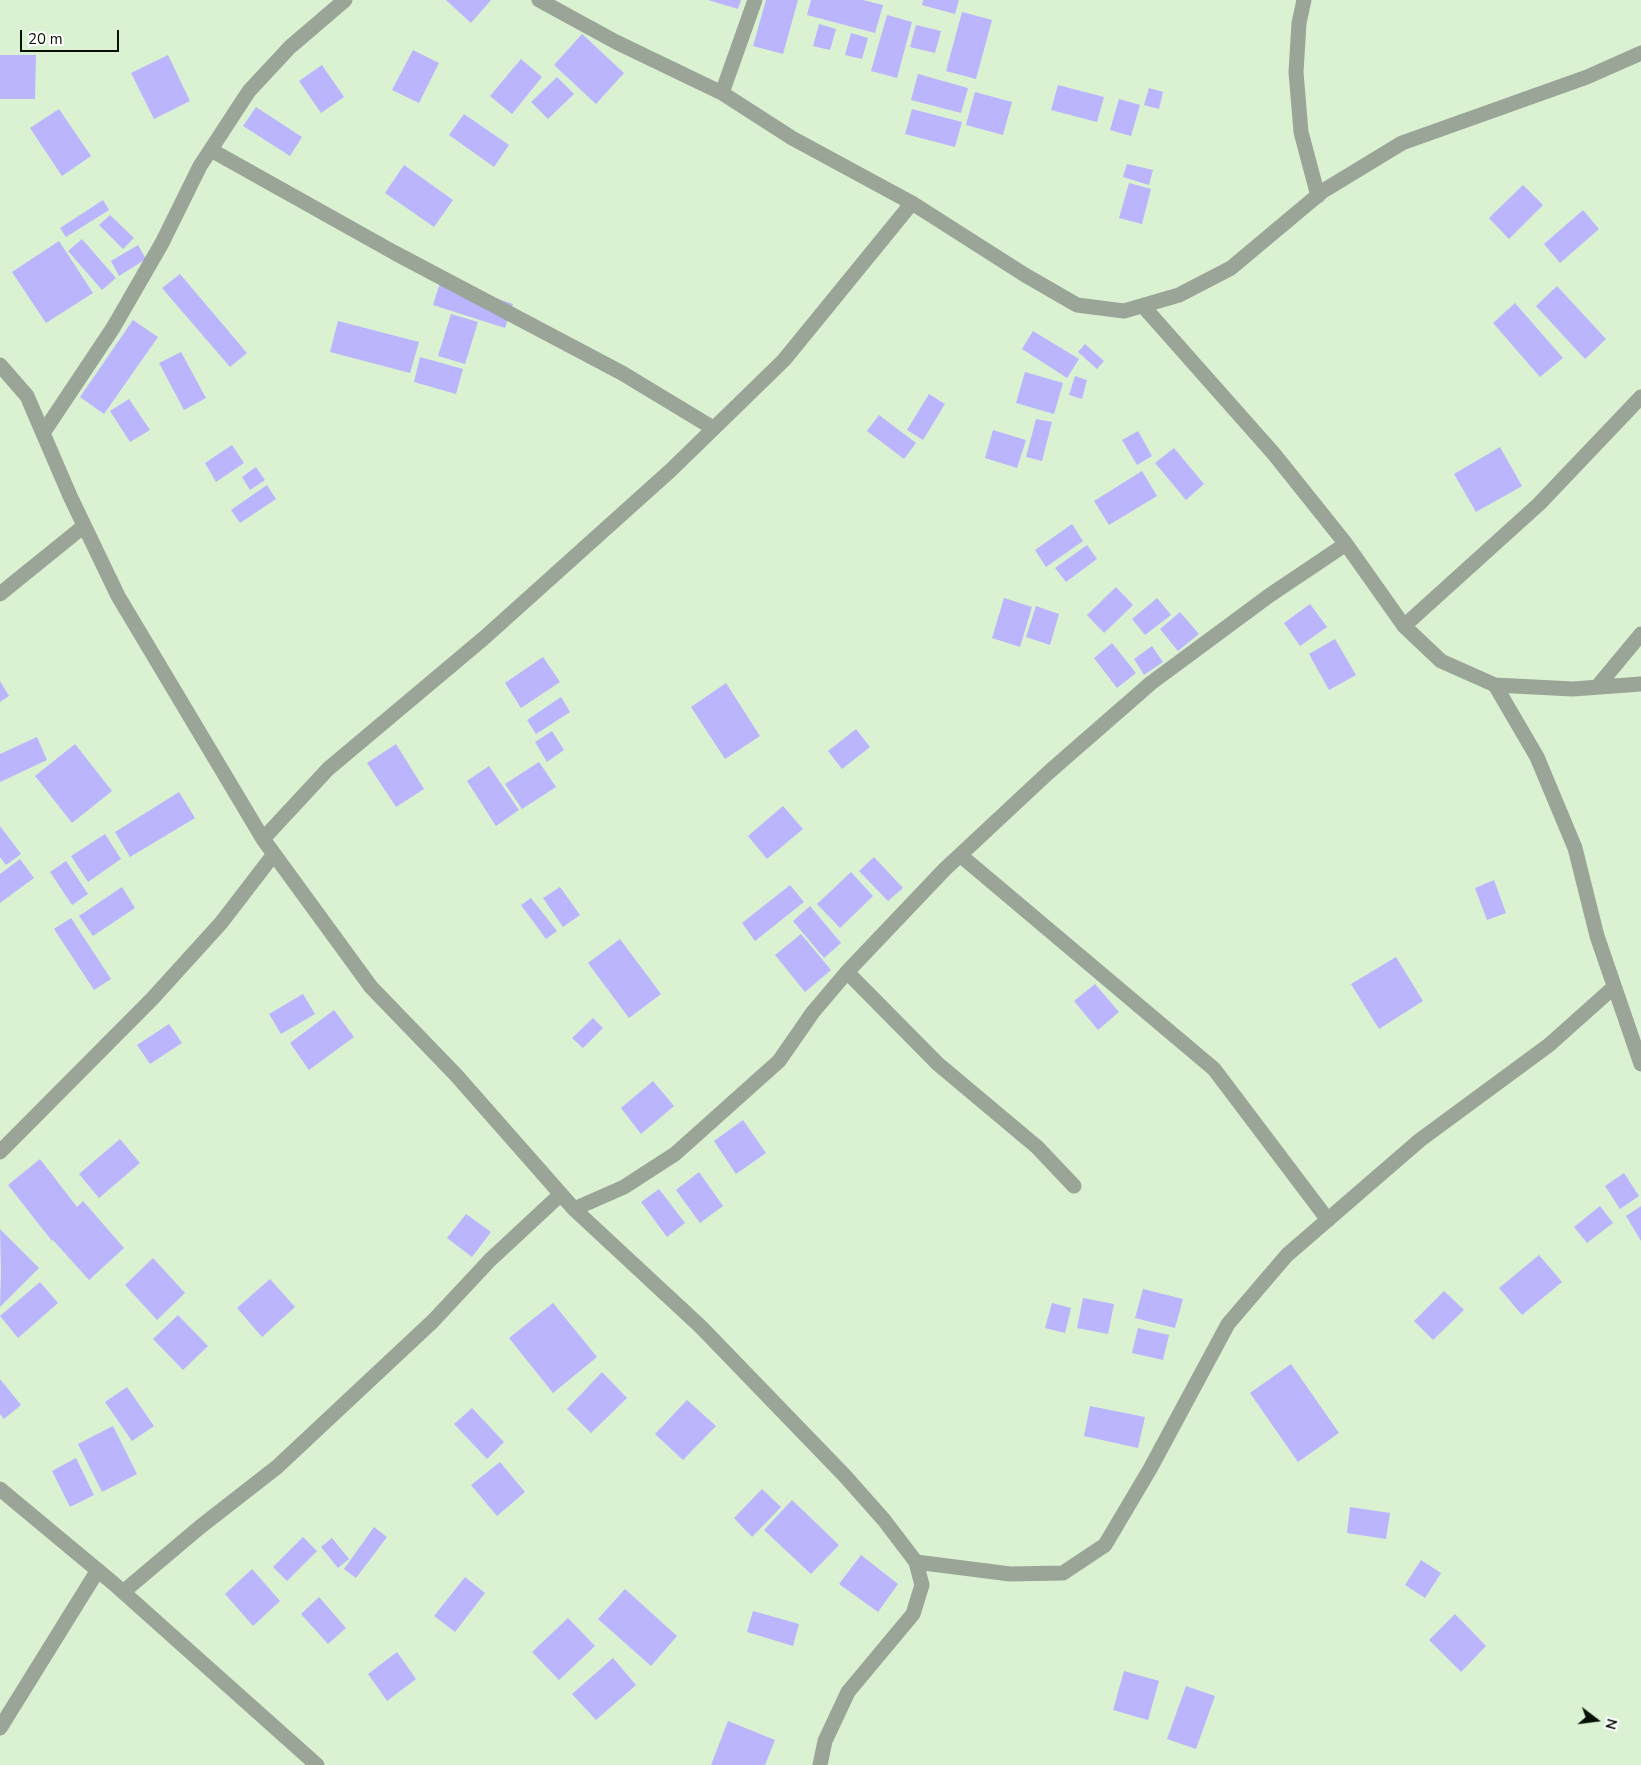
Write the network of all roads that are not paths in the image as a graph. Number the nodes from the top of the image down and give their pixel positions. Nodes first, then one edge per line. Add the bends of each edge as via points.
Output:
1 (345, 0) edge
2 (539, 0) edge
3 (755, 0) edge
4 (1304, 0) edge
5 (1641, 53) edge
6 (722, 94) junction
7 (211, 150) junction
8 (1318, 196) junction
9 (912, 203) junction
10 (1142, 306) junction
11 (0, 365) edge
12 (1641, 397) edge
13 (713, 428) junction
14 (43, 433) junction
15 (84, 526) junction
16 (1346, 544) junction
17 (0, 594) edge
18 (1404, 626) junction
19 (1641, 634) edge
20 (1641, 684) edge
21 (1495, 685) junction
22 (1597, 687) junction
23 (262, 839) junction
24 (274, 854) junction
25 (960, 855) junction
26 (847, 972) junction
27 (1614, 987) junction
28 (1641, 1064) edge
29 (0, 1152) edge
30 (1074, 1186) dead end
31 (561, 1194) junction
32 (574, 1209) junction
33 (1328, 1220) junction
34 (0, 1489) edge
35 (916, 1562) junction
36 (98, 1570) junction
37 (123, 1592) junction
38 (0, 1728) edge
39 (317, 1765) edge
40 (820, 1765) edge

1 - 7 street via 290,47 249,91
2 - 6 street
3 - 6 street
4 - 8 street via 1296,72 1301,132
5 - 8 street via 1587,77 1402,143
6 - 9 street via 792,138
7 - 13 street via 395,253 622,373
7 - 14 street via 113,328
8 - 10 street via 1231,268 1179,295
9 - 10 street via 1077,305 1124,311
9 - 13 street via 784,360
10 - 16 street via 1274,454
11 - 14 street via 27,396
12 - 18 street via 1539,504
13 - 23 street via 484,638 328,768
14 - 15 street
15 - 17 street
15 - 23 street via 118,596
16 - 18 street
16 - 25 street via 1270,595 1151,683
18 - 21 street via 1441,662
19 - 22 street
20 - 22 street
21 - 22 street
21 - 27 street via 1537,757 1575,848 1597,936
23 - 24 street
24 - 29 street via 221,923 152,999
24 - 31 street via 371,987 456,1075
25 - 26 street
25 - 33 street via 1214,1069
26 - 30 street via 938,1064 1037,1147
26 - 32 street via 813,1012 779,1061 682,1148 624,1187
27 - 28 street
27 - 33 street via 1549,1045 1420,1140
31 - 32 street
31 - 37 street via 490,1260 433,1321 277,1467
32 - 35 street via 701,1327 845,1476
33 - 35 street via 1287,1255 1228,1324 1105,1545 1063,1573 1010,1574
34 - 36 street
35 - 40 street via 922,1585 913,1614 848,1692 825,1741
36 - 37 street
36 - 38 street
37 - 39 street

